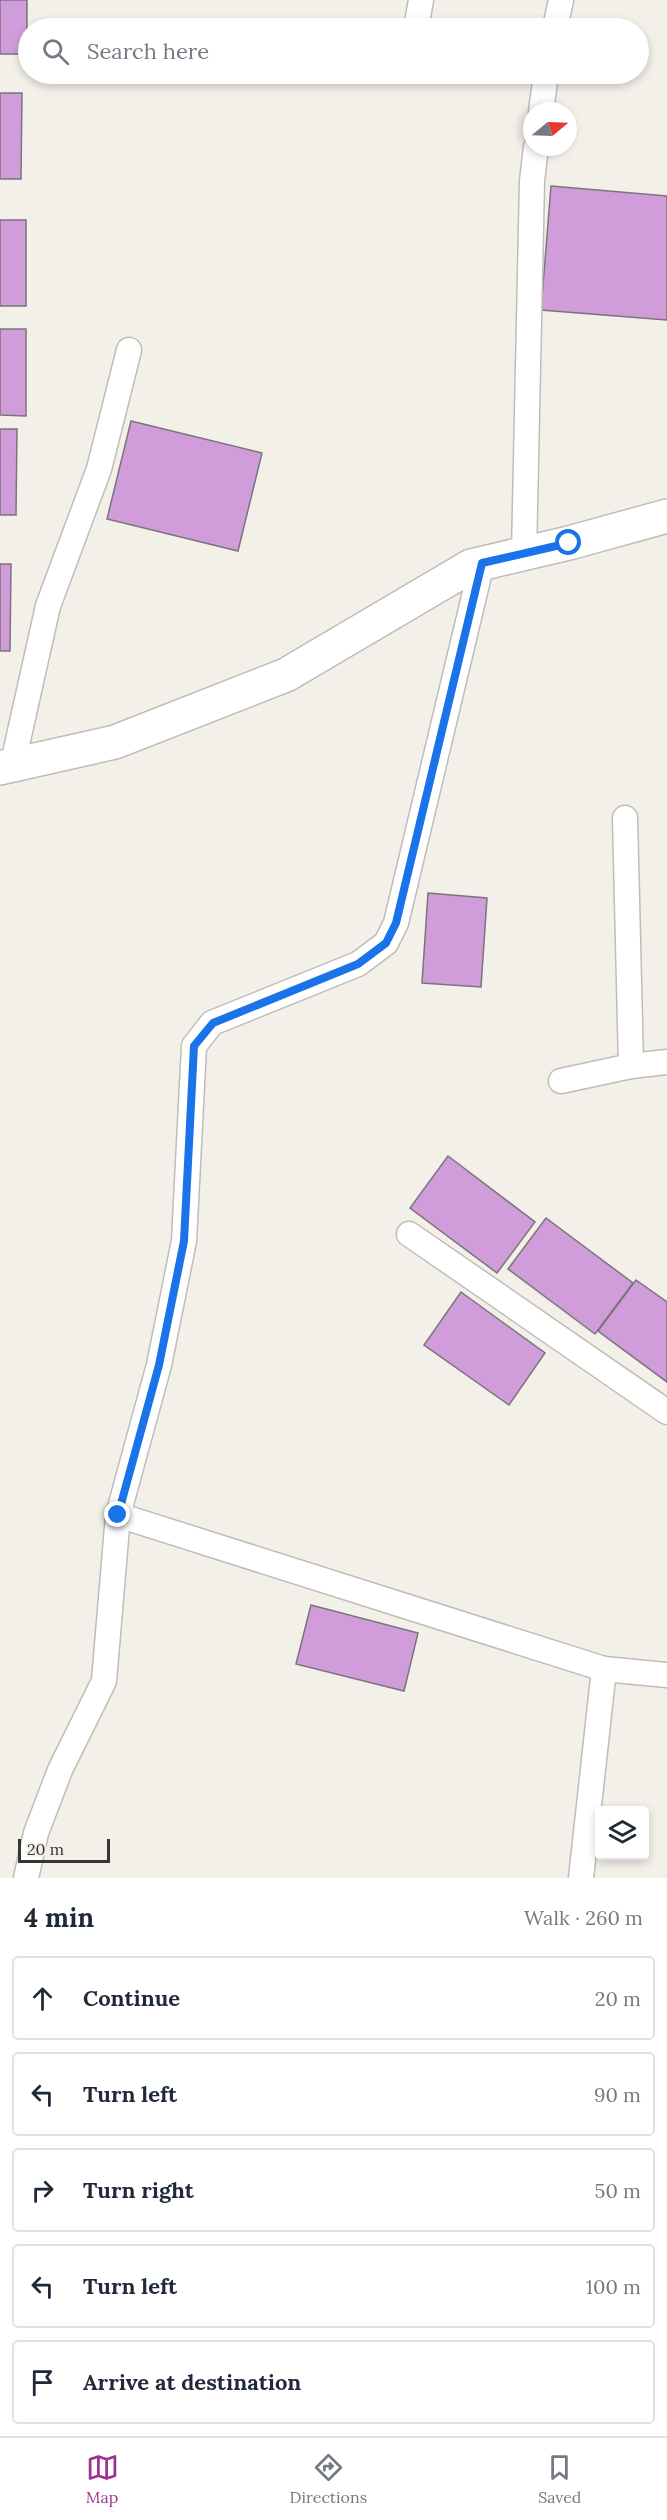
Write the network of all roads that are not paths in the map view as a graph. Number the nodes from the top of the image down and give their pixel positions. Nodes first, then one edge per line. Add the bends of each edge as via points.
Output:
1 (421, 0) edge
2 (561, 0) edge
3 (418, 18) edge
4 (557, 18) edge
5 (545, 84) edge
6 (542, 102) edge
7 (536, 156) edge
8 (129, 350) dead end
9 (667, 516) edge
10 (524, 554) junction
11 (482, 563) junction
12 (6, 767) edge
13 (625, 818) dead end
14 (667, 1062) edge
15 (631, 1066) junction
16 (561, 1081) dead end
17 (409, 1233) dead end
18 (667, 1412) edge
19 (118, 1515) junction
20 (604, 1669) junction
21 (667, 1675) edge
22 (26, 1878) edge
23 (581, 1878) edge

1 - 3 street
2 - 4 street
5 - 6 street
7 - 10 street
8 - 12 street via 99,469 48,606
9 - 10 street
10 - 11 street
11 - 12 street via 286,675 115,742
11 - 19 street via 396,923 386,943 358,964 213,1023 194,1046 184,1241 159,1365
13 - 15 street
14 - 15 street
15 - 16 street
17 - 18 street
19 - 20 street
19 - 22 street via 104,1681 60,1770 36,1833
20 - 21 street
20 - 23 street

